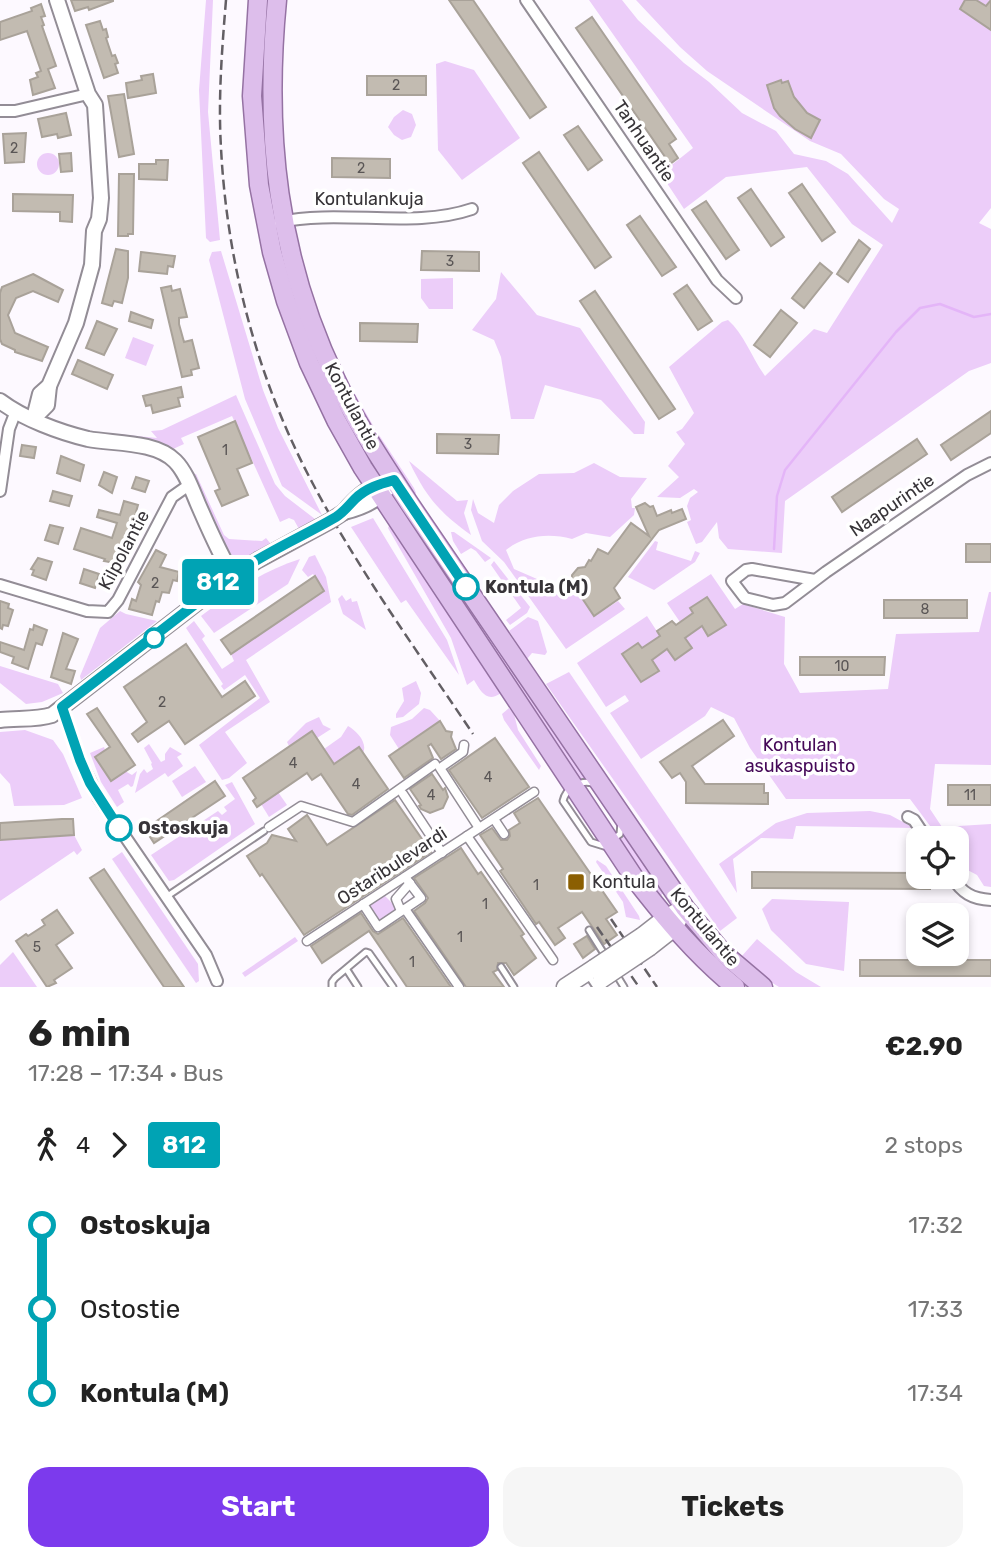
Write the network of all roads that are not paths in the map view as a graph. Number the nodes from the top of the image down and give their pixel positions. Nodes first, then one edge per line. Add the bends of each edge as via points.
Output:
1 (57, 0) edge
2 (258, 0) edge
3 (277, 0) edge
4 (526, 0) edge
5 (88, 94) junction
6 (0, 111) edge
7 (472, 209) dead end
8 (274, 223) junction
9 (736, 298) dead end
10 (0, 401) edge
11 (16, 411) junction
12 (34, 418) junction
13 (991, 463) edge
14 (394, 480) junction
15 (190, 485) junction
16 (378, 490) junction
17 (0, 491) edge
18 (233, 576) junction
19 (815, 580) junction
20 (0, 585) edge
21 (60, 708) junction
22 (0, 720) edge
23 (455, 751) dead end
24 (435, 764) dead end
25 (574, 786) junction
26 (602, 786) junction
27 (534, 792) dead end
28 (403, 794) dead end
29 (621, 815) junction
30 (908, 817) dead end
31 (494, 819) junction
32 (918, 826) edge
33 (479, 828) junction
34 (267, 829) joint
35 (504, 834) dead end
36 (467, 836) junction
37 (610, 842) junction
38 (442, 853) junction
39 (502, 867) dead end
40 (492, 873) junction
41 (407, 880) junction
42 (962, 889) edge
43 (383, 891) junction
44 (166, 897) junction
45 (991, 900) edge
46 (363, 904) junction
47 (401, 908) junction
48 (685, 908) junction
49 (669, 923) junction
50 (589, 930) dead end
51 (307, 941) dead end
52 (553, 960) dead end
53 (501, 967) dead end
54 (347, 970) junction
55 (594, 980) edge
56 (217, 981) dead end
57 (512, 986) edge
58 (332, 987) edge
59 (358, 987) edge
60 (393, 987) edge
61 (459, 987) edge
62 (565, 987) edge
63 (624, 987) edge
64 (735, 987) edge
65 (763, 987) edge

1 - 5 street
2 - 8 main road, Kontulantie via 252,96 255,153
3 - 8 main road, Kontulantie via 272,66
4 - 9 street, Tanhuantie via 717,280
5 - 6 street
5 - 12 street via 100,170 94,254 81,307 48,386 47,404
7 - 8 street, Kontulankuja via 441,217 305,217
8 - 14 main road, Kontulantie via 323,352 351,410
8 - 16 main road, Kontulantie via 286,301 309,363 348,443
10 - 11 street
11 - 12 street
11 - 17 street
12 - 15 street via 79,436 163,452 177,463
13 - 19 street, Naapurintie
14 - 16 street
14 - 26 main road, Kontulantie
15 - 18 street
15 - 20 street, Kilpolantie via 172,497 108,612 87,611
16 - 18 street, bridge via 357,497 344,512
16 - 25 main road, Kontulantie
18 - 21 street via 214,584 211,592
19 - 19 street, Naapurintie via 752,569 732,581 745,598 773,605 785,603
21 - 22 street
21 - 44 street via 98,797
23 - 33 street via 464,745 463,752 440,768
24 - 34 street via 353,821 301,806
25 - 26 lane via 583,782
25 - 37 main road, Kontulantie
26 - 29 main road, Kontulantie
27 - 31 street, Ostaribulevardi
28 - 38 street
29 - 37 lane via 620,834
29 - 48 main road, Kontulantie
30 - 32 street
31 - 33 street, Ostaribulevardi
31 - 35 street
33 - 36 street, Ostaribulevardi
34 - 44 lane
36 - 38 street, Ostaribulevardi
36 - 40 street
37 - 49 main road, Kontulantie
38 - 41 street, Ostaribulevardi
39 - 40 street
40 - 52 street
41 - 43 street, Ostaribulevardi
41 - 47 street via 396,899
41 - 47 street via 421,898
42 - 45 street via 977,899
43 - 46 street, Ostaribulevardi
43 - 47 street
44 - 56 street via 206,955
46 - 47 street via 378,929
46 - 51 street, Ostaribulevardi
47 - 61 street
48 - 49 main road
48 - 65 main road, Kontulantie via 723,953
49 - 55 main road, bridge
49 - 64 main road, Kontulantie
50 - 63 lane
53 - 57 lane
54 - 58 lane via 331,982
54 - 59 lane
54 - 60 lane via 369,953
55 - 62 main road

